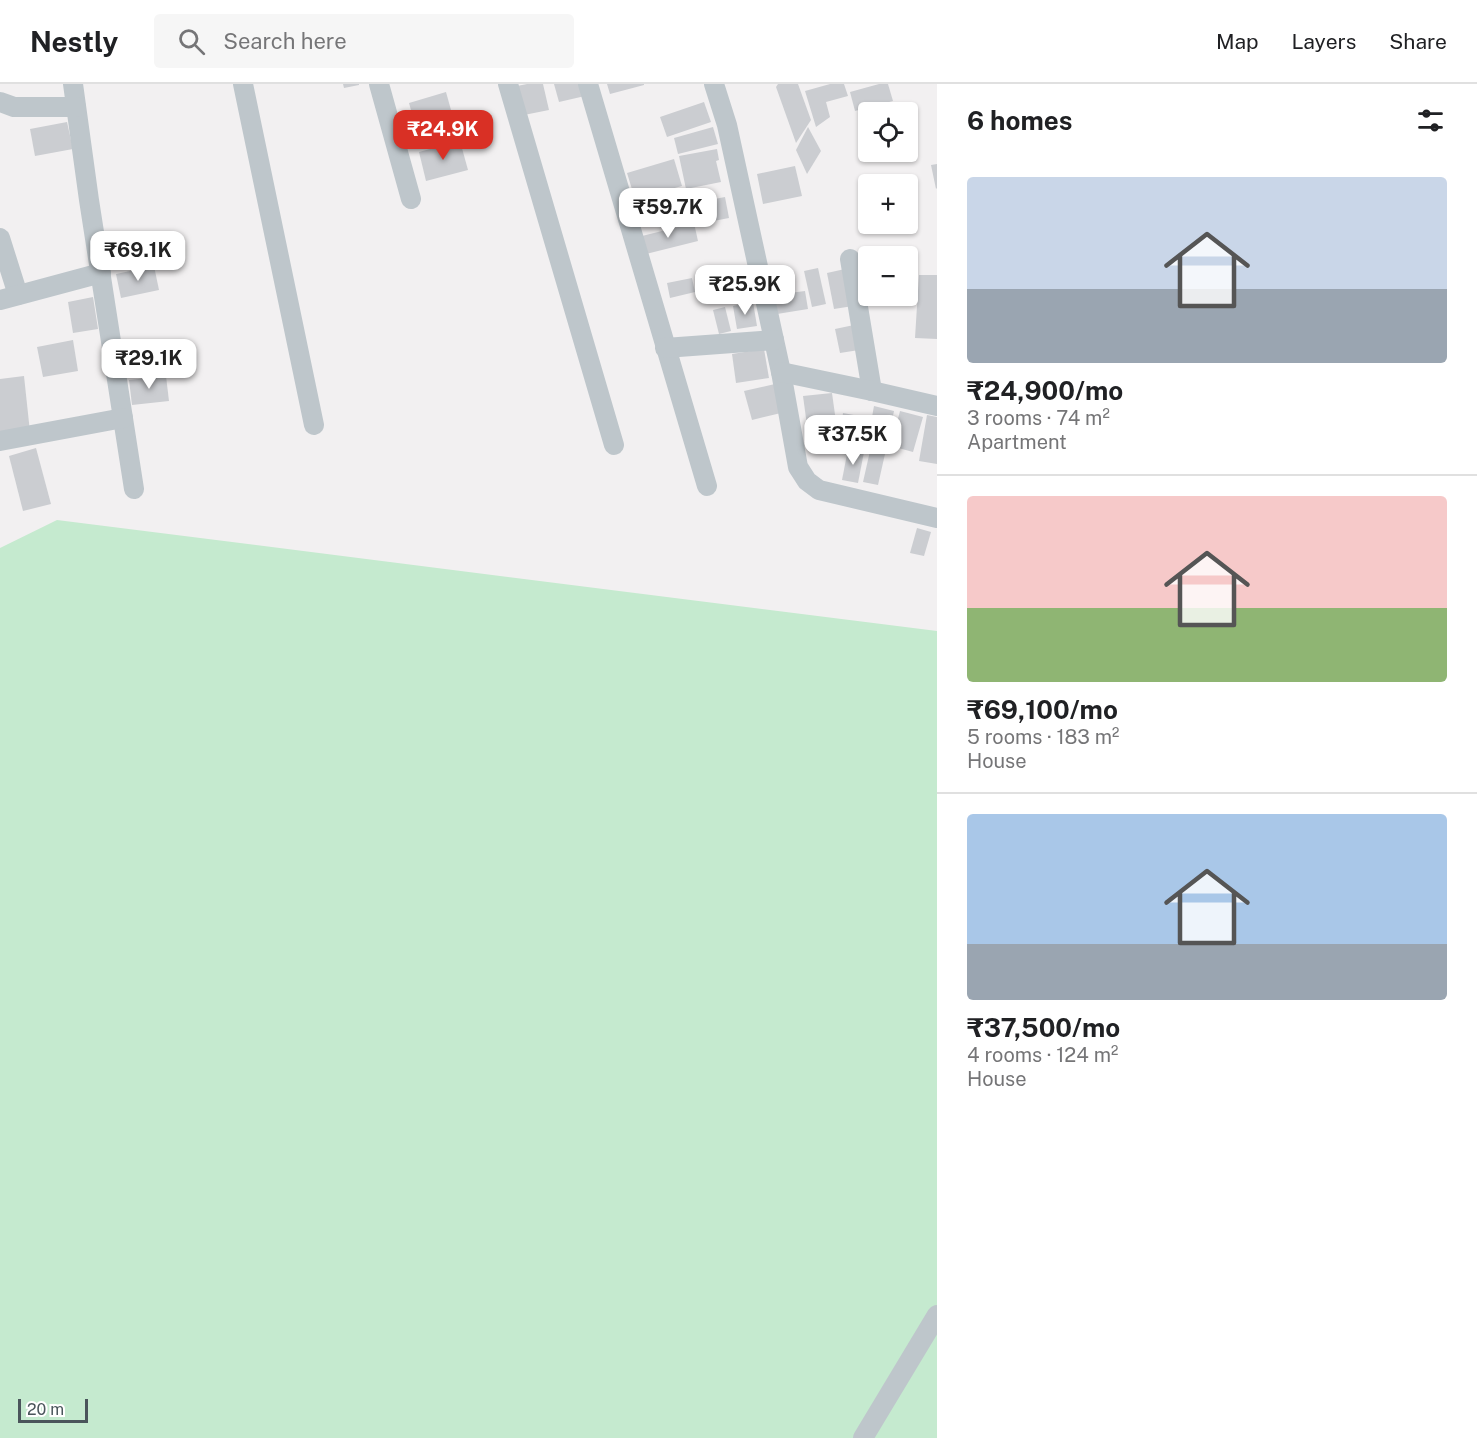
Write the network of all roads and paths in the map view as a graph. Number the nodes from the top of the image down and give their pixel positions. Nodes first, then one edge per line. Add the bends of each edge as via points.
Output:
1 (73, 84) edge
2 (243, 84) edge
3 (379, 84) edge
4 (508, 84) edge
5 (588, 84) edge
6 (714, 84) edge
7 (7, 104) edge
8 (76, 107) junction
9 (0, 122) edge
10 (411, 199) dead end
11 (0, 238) edge
12 (850, 259) dead end
13 (101, 273) junction
14 (9, 297) edge
15 (774, 340) junction
16 (665, 348) junction
17 (781, 372) junction
18 (872, 390) junction
19 (937, 406) edge
20 (123, 418) junction
21 (314, 424) dead end
22 (0, 441) edge
23 (614, 445) dead end
24 (707, 486) dead end
25 (134, 489) dead end
26 (937, 518) edge
27 (937, 1315) edge
28 (863, 1438) edge

1 - 8 street
2 - 21 street
3 - 10 street
4 - 23 street
5 - 16 street
6 - 15 street
7 - 8 street
7 - 9 street
8 - 13 street
11 - 14 street
12 - 18 street
13 - 14 street
13 - 20 street
15 - 16 street
15 - 17 street
16 - 24 street
17 - 18 street
17 - 26 street via 798,467 807,482 819,490
18 - 19 street
20 - 22 street
20 - 25 street
27 - 28 street

